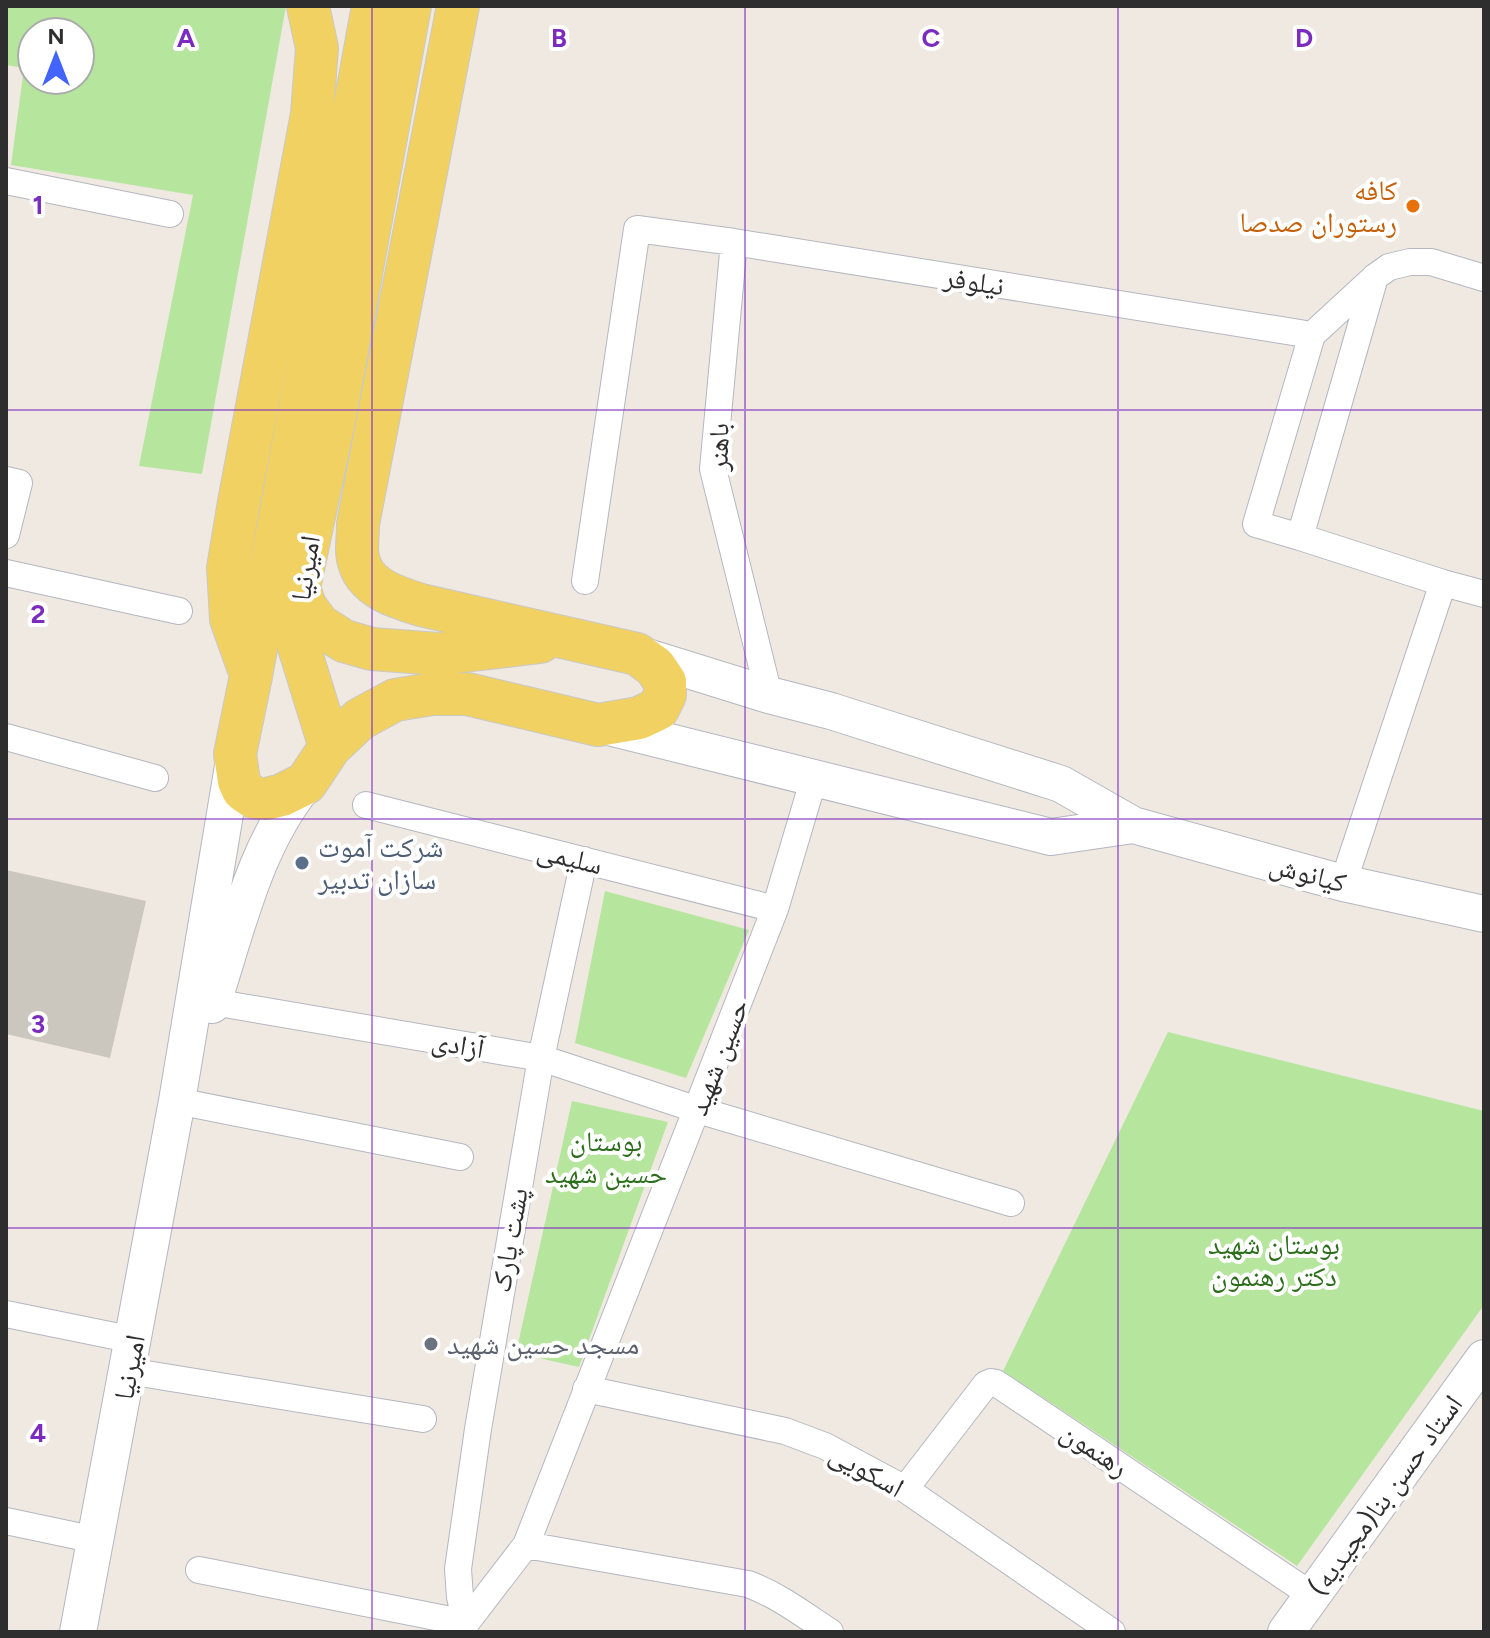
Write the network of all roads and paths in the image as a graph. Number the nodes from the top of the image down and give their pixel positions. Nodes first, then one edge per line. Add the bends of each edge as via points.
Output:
1 (308, 6) edge
2 (373, 6) edge
3 (410, 6) edge
4 (458, 6) edge
5 (6, 181) edge
6 (170, 214) dead end
7 (734, 242) junction
8 (1375, 277) junction
9 (1484, 278) edge
10 (1312, 335) junction
11 (12, 482) edge
12 (6, 535) edge
13 (1300, 537) junction
14 (6, 573) edge
15 (585, 581) dead end
16 (1443, 583) junction
17 (299, 588) junction
18 (1483, 592) edge
19 (179, 611) dead end
20 (568, 638) junction
21 (637, 654) junction
22 (251, 676) junction
23 (769, 695) junction
24 (598, 725) junction
25 (6, 738) edge
26 (330, 747) junction
27 (235, 754) junction
28 (155, 778) dead end
29 (814, 778) junction
30 (306, 783) junction
31 (366, 805) dead end
32 (1133, 825) junction
33 (584, 860) junction
34 (1343, 883) junction
35 (775, 909) junction
36 (1484, 914) edge
37 (213, 1002) junction
38 (541, 1058) junction
39 (177, 1101) junction
40 (698, 1110) junction
41 (460, 1157) dead end
42 (1011, 1203) dead end
43 (6, 1314) edge
44 (131, 1355) junction
45 (1480, 1372) edge
46 (586, 1389) junction
47 (423, 1419) dead end
48 (905, 1489) junction
49 (6, 1521) edge
50 (96, 1540) junction
51 (526, 1545) junction
52 (199, 1570) dead end
53 (1313, 1596) junction
54 (465, 1628) edge
55 (78, 1632) edge
56 (830, 1632) edge
57 (1112, 1632) edge
58 (1286, 1632) edge

1 - 22 main road via 317,48 312,114 228,568 231,619
2 - 22 main road, امیرنیا
3 - 17 main road, امیرنیا
4 - 20 main road via 358,524 357,554 365,577 388,594
5 - 6 street
7 - 10 street, نیلوفر
7 - 15 street, نیلوفر via 637,229
7 - 23 street, باهنر via 713,469
8 - 9 street via 1389,267 1431,262
8 - 10 street
8 - 13 street
10 - 13 street via 1256,524
11 - 12 street
13 - 16 street
14 - 19 street
16 - 18 street
16 - 34 street
17 - 20 main road via 319,625 344,641 372,649 438,654
17 - 26 main road, امیرنیا via 299,647
20 - 21 main road
21 - 23 main road
21 - 24 main road via 665,682 658,709
22 - 27 main road, امیرنیا
23 - 32 main road via 1061,784
24 - 26 main road via 467,694 432,694 395,700 360,719
24 - 29 main road
25 - 28 street
26 - 30 main road, امیرنیا
27 - 30 main road via 239,781 253,797 282,795
27 - 39 main road, امیرنیا
29 - 32 main road via 1051,837
29 - 35 street, حسین شهید
30 - 37 main road, امیرنیا via 289,804 260,863
31 - 33 street, سلیمی
32 - 34 main road, کیانوش
33 - 35 street, سلیمی
33 - 38 street, پشت پارک
34 - 36 main road, کیانوش
35 - 40 street, حسین شهید
37 - 38 street, آزادی
37 - 39 main road, امیرنیا
38 - 40 street, آزادی
38 - 54 street, پشت پارک via 458,1569
39 - 41 street
39 - 44 main road, امیرنیا
40 - 42 street, آزادی
40 - 46 street, حسین شهید
43 - 44 street
44 - 47 street
44 - 50 main road, امیرنیا
45 - 53 main road, استاد حسن بنا(مجیدیه)
46 - 48 street, اسکویی via 785,1431
46 - 51 street, حسین شهید
48 - 53 street, رهنمون via 986,1384 996,1383
48 - 57 street, اسکویی
49 - 50 street
50 - 55 main road, امیرنیا
51 - 54 street, حسین شهید
51 - 56 street via 748,1584
52 - 54 street
53 - 58 main road, استاد حسن بنا(مجیدیه)

